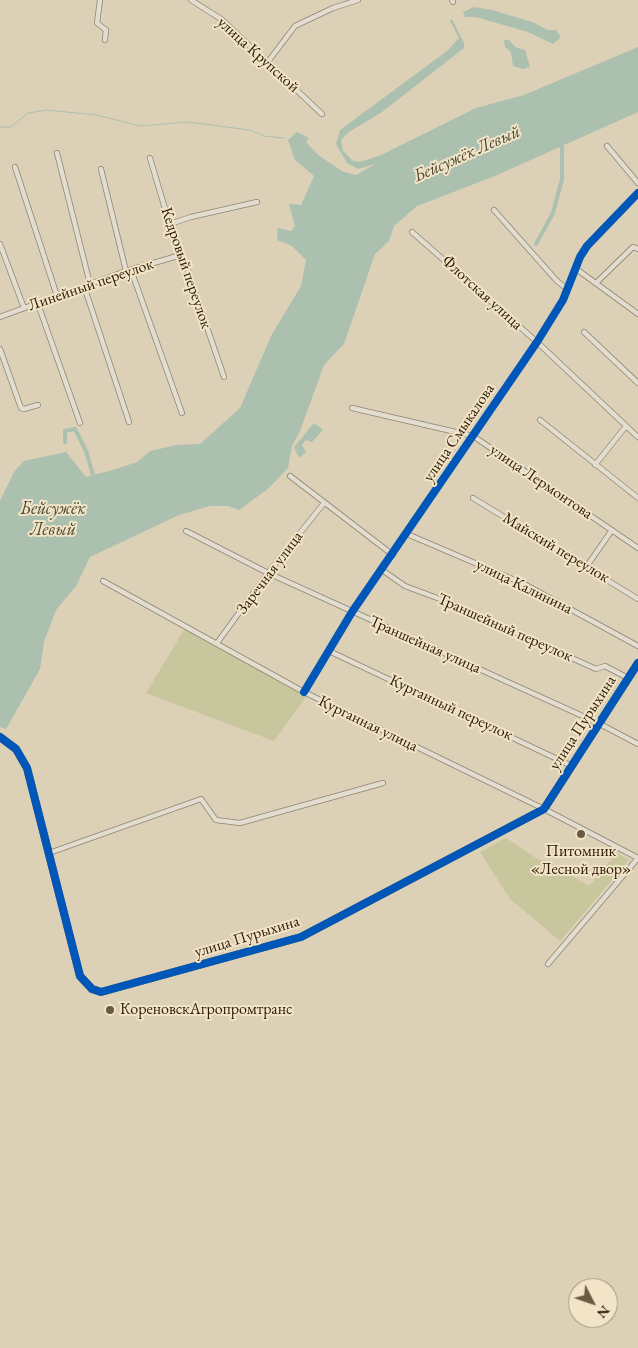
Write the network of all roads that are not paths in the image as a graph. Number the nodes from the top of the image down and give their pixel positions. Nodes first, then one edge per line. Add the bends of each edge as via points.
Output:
1 (100, 0) edge
2 (191, 0) edge
3 (358, 0) edge
4 (104, 40) dead end
5 (267, 63) junction
6 (322, 114) dead end
7 (607, 146) dead end
8 (57, 153) dead end
9 (150, 158) dead end
10 (15, 167) dead end
11 (101, 169) dead end
12 (638, 183) edge
13 (638, 193) edge
14 (257, 202) dead end
15 (494, 210) dead end
16 (170, 224) junction
17 (412, 232) dead end
18 (0, 244) edge
19 (638, 249) edge
20 (181, 255) junction
21 (576, 268) junction
22 (129, 271) junction
23 (596, 283) junction
24 (90, 284) junction
25 (84, 286) junction
26 (568, 289) junction
27 (57, 296) junction
28 (38, 304) junction
29 (24, 308) junction
30 (638, 314) edge
31 (0, 317) edge
32 (584, 332) dead end
33 (537, 342) junction
34 (0, 349) edge
35 (224, 377) dead end
36 (638, 383) edge
37 (38, 405) dead end
38 (352, 408) dead end
39 (182, 414) dead end
40 (540, 420) dead end
41 (128, 422) dead end
42 (80, 423) dead end
43 (626, 426) junction
44 (474, 436) junction
45 (638, 437) edge
46 (595, 465) junction
47 (290, 476) dead end
48 (473, 498) dead end
49 (638, 498) edge
50 (324, 503) junction
51 (612, 530) junction
52 (186, 531) dead end
53 (407, 534) junction
54 (638, 548) edge
55 (393, 555) junction
56 (587, 566) junction
57 (382, 570) junction
58 (268, 573) junction
59 (102, 581) dead end
60 (638, 599) edge
61 (352, 612) junction
62 (217, 644) junction
63 (638, 646) edge
64 (329, 651) junction
65 (638, 663) edge
66 (628, 678) junction
67 (304, 692) junction
68 (598, 723) junction
69 (0, 737) edge
70 (638, 744) edge
71 (572, 766) junction
72 (383, 783) dead end
73 (544, 809) junction
74 (49, 853) junction
75 (638, 858) edge
76 (548, 964) dead end

1 - 4 street via 97,23 106,30
2 - 5 street, улица Крупской via 221,20
3 - 5 street via 295,26
5 - 6 street, улица Крупской
7 - 12 street
8 - 24 street
9 - 16 street, Кедровый переулок
10 - 27 street
11 - 22 street
13 - 21 street, улица Смыкалова via 587,246
14 - 16 street
15 - 26 street via 544,268
16 - 20 street, Кедровый переулок
17 - 33 street, Флотская улица
18 - 29 street
19 - 23 street via 633,247
20 - 22 street, Линейный переулок
20 - 35 street, Кедровый переулок
21 - 23 street
21 - 26 street, улица Смыкалова
22 - 24 street, Линейный переулок
22 - 39 street
23 - 30 street
24 - 25 street, Линейный переулок
25 - 27 street, Линейный переулок
25 - 41 street
26 - 33 street, улица Смыкалова
27 - 28 street, Линейный переулок
28 - 29 street, Линейный переулок
28 - 42 street
29 - 31 street, Линейный переулок
32 - 36 street
33 - 43 street, Флотская улица
33 - 44 street, улица Смыкалова
34 - 37 street via 21,408
38 - 44 street, улица Лермонтова
40 - 46 street
43 - 45 street, Флотская улица
43 - 46 street
44 - 51 street, улица Лермонтова
44 - 53 street, улица Смыкалова
46 - 49 street
47 - 50 street
48 - 56 street, Майский переулок
50 - 55 street
50 - 58 street, Заречная улица
51 - 54 street, улица Лермонтова
51 - 56 street
52 - 58 street, Траншейная улица
53 - 55 street, улица Смыкалова
53 - 63 street, улица Калинина via 524,584
55 - 57 street, улица Смыкалова
56 - 60 street, Майский переулок
57 - 61 street, улица Смыкалова
57 - 66 street, Траншейный переулок via 405,586 596,669 605,666
58 - 61 street, Траншейная улица
58 - 62 street, Заречная улица
59 - 62 street, Курганная улица
61 - 64 street, улица Смыкалова
61 - 68 street, Траншейная улица
62 - 67 street, Курганная улица
64 - 67 street, улица Смыкалова
64 - 71 street, Курганный переулок
65 - 66 street, улица Пурыхина
66 - 68 street, улица Пурыхина
67 - 73 street, Курганная улица
68 - 70 street, Траншейная улица
68 - 71 street, улица Пурыхина
69 - 74 street, улица Пурыхина via 16,749 27,768
71 - 73 street, улица Пурыхина
72 - 74 street via 240,823 216,820 201,799
73 - 74 street, улица Пурыхина via 301,937 100,992 92,989 80,976
73 - 75 street, Курганная улица
75 - 76 street

